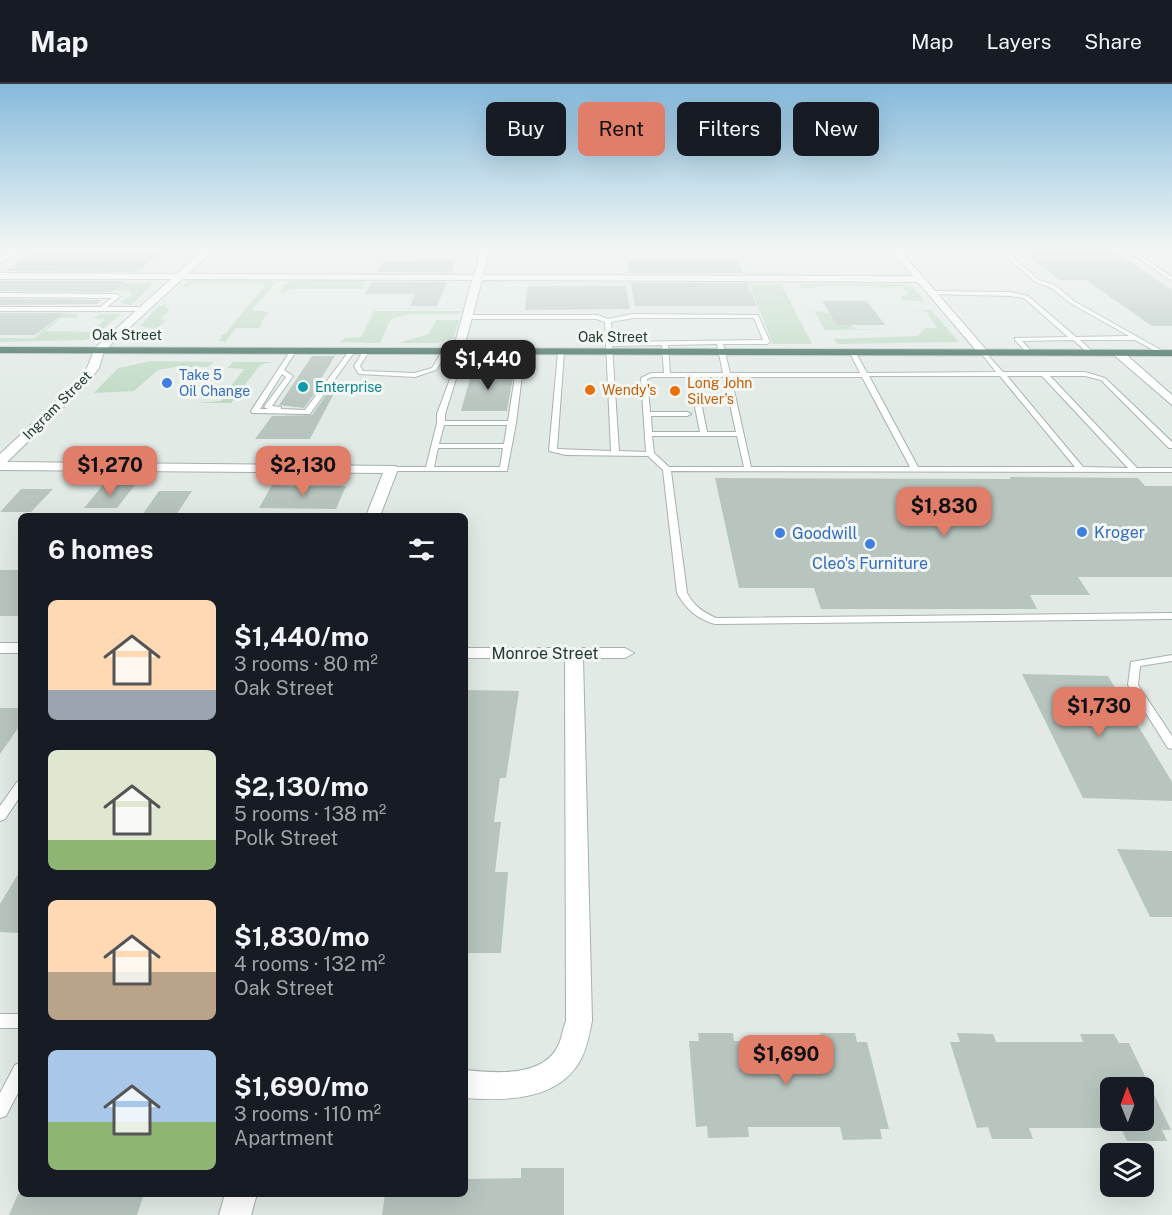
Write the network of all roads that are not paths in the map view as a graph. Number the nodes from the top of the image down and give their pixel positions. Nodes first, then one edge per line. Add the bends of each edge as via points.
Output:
1 (112, 300) edge
2 (154, 300) edge
3 (472, 300) edge
4 (939, 300) edge
5 (1030, 300) edge
6 (1069, 300) edge
7 (0, 309) edge
8 (101, 309) junction
9 (144, 309) junction
10 (467, 318) junction
11 (608, 321) junction
12 (1073, 338) junction
13 (1135, 338) junction
14 (721, 347) junction
15 (762, 347) junction
16 (611, 348) junction
17 (665, 348) junction
18 (0, 350) edge
19 (99, 350) junction
20 (293, 351) junction
21 (352, 351) junction
22 (366, 351) junction
23 (445, 351) junction
24 (458, 351) junction
25 (522, 351) junction
26 (561, 351) junction
27 (853, 353) junction
28 (984, 353) junction
29 (1030, 353) junction
30 (1091, 353) junction
31 (1118, 353) junction
32 (1168, 353) edge
33 (280, 370) junction
34 (336, 372) junction
35 (1000, 374) junction
36 (1044, 374) junction
37 (667, 375) junction
38 (693, 375) junction
39 (726, 375) junction
40 (864, 375) junction
41 (1172, 401) edge
42 (647, 414) junction
43 (687, 414) dead end
44 (441, 423) junction
45 (512, 423) junction
46 (649, 434) junction
47 (704, 434) junction
48 (740, 434) junction
49 (435, 446) junction
50 (508, 446) junction
51 (1172, 446) edge
52 (615, 453) junction
53 (650, 454) junction
54 (0, 463) edge
55 (392, 469) junction
56 (429, 469) junction
57 (668, 469) junction
58 (748, 469) junction
59 (915, 469) junction
60 (1081, 470) junction
61 (1134, 470) junction
62 (1172, 470) edge
63 (374, 513) edge
64 (1172, 616) edge
65 (0, 648) edge
66 (18, 648) edge
67 (468, 653) edge
68 (625, 653) dead end
69 (574, 654) junction
70 (1172, 658) edge
71 (1172, 745) edge
72 (18, 789) edge
73 (0, 816) edge
74 (0, 1021) edge
75 (18, 1021) edge
76 (18, 1076) edge
77 (468, 1084) edge
78 (0, 1110) edge
79 (241, 1197) edge
80 (235, 1215) edge

1 - 8 lane
2 - 9 street, Ingram Street
3 - 10 street
4 - 28 street
5 - 12 lane
6 - 13 lane
7 - 8 lane
8 - 9 lane
9 - 19 street, Ingram Street
10 - 11 lane via 597,317
10 - 24 street
11 - 15 lane via 633,316 756,316 767,342
11 - 16 lane
12 - 13 lane
12 - 29 lane via 1017,339
12 - 30 lane
13 - 32 lane
14 - 15 highway, Oak Street
14 - 17 highway, Oak Street
14 - 39 lane
15 - 27 highway, Oak Street
16 - 17 highway, Oak Street
16 - 26 highway, Oak Street
16 - 52 lane
17 - 37 lane
18 - 19 highway, Oak Street
19 - 20 highway, Oak Street
19 - 54 street, Ingram Street via 82,383
20 - 21 highway, Oak Street
20 - 33 lane
21 - 22 highway, Oak Street
21 - 34 lane
22 - 23 highway, Oak Street
22 - 23 lane via 357,366 361,373 415,375 434,369
23 - 24 highway, Oak Street
24 - 25 highway, Oak Street
24 - 44 lane
25 - 26 highway, Oak Street
25 - 45 lane
26 - 52 lane via 553,451
27 - 28 highway, Oak Street
27 - 40 lane
28 - 29 highway, Oak Street
28 - 35 lane
29 - 30 highway, Oak Street
30 - 31 highway, Oak Street
31 - 32 highway, Oak Street
31 - 41 street
33 - 34 lane via 290,376 268,407 276,409 304,409 326,378
33 - 34 lane via 255,411 307,412
35 - 36 lane
35 - 40 lane
35 - 60 lane
36 - 51 lane via 1085,374 1103,379
36 - 61 lane
37 - 38 lane
37 - 42 lane via 644,376
38 - 39 lane
38 - 47 lane
39 - 40 lane
39 - 48 lane
40 - 59 lane
42 - 43 lane
42 - 46 lane
44 - 45 lane
44 - 49 lane
45 - 50 lane
46 - 47 lane
46 - 53 lane
47 - 48 lane
48 - 58 lane
49 - 50 lane
49 - 56 lane
50 - 56 lane via 504,469
52 - 53 lane
53 - 57 lane
54 - 55 street
55 - 56 lane
55 - 63 street
57 - 58 lane
57 - 64 lane via 682,593 688,605 715,621
58 - 59 lane
59 - 60 lane
60 - 61 lane
61 - 62 lane
65 - 66 street
67 - 69 street, Monroe Street
68 - 69 street, Monroe Street
69 - 77 street via 579,1021 570,1052 544,1077 498,1087
70 - 71 lane via 1135,664 1132,685
72 - 73 lane
74 - 75 lane
76 - 78 lane
79 - 80 street

